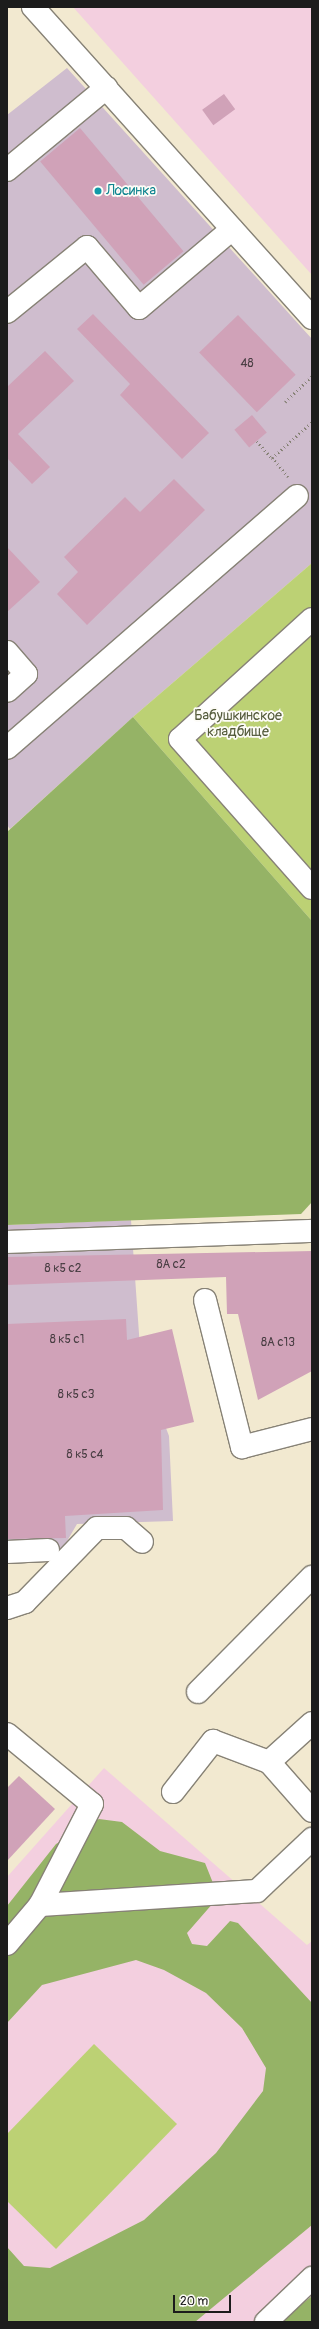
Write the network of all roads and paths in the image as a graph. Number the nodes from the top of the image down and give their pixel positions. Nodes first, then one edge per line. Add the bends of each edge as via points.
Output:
1 (33, 7) edge
2 (106, 88) junction
3 (7, 170) edge
4 (232, 229) junction
5 (7, 312) edge
6 (310, 312) edge
7 (312, 376) edge
8 (285, 402) dead end
9 (312, 422) edge
10 (257, 441) dead end
11 (272, 458) junction
12 (297, 496) joint
13 (312, 619) edge
14 (7, 652) edge
15 (7, 691) edge
16 (7, 748) edge
17 (312, 888) edge
18 (312, 1231) edge
19 (7, 1242) edge
20 (205, 1300) dead end
21 (312, 1429) edge
22 (142, 1542) dead end
23 (48, 1550) dead end
24 (7, 1552) edge
25 (312, 1577) edge
26 (7, 1608) edge
27 (198, 1692) dead end
28 (312, 1723) edge
29 (7, 1734) edge
30 (269, 1762) junction
31 (173, 1792) dead end
32 (312, 1811) edge
33 (312, 1839) edge
34 (40, 1905) junction
35 (7, 1944) edge
36 (312, 2278) edge
37 (266, 2322) edge

1 - 2 street
2 - 3 street
2 - 4 street
4 - 5 street via 139,308 87,247
4 - 6 street
7 - 8 path
9 - 11 path
10 - 11 path
11 - 12 path via 286,473
12 - 16 street
13 - 17 street via 180,739
14 - 15 street via 26,674
18 - 19 street
20 - 21 street via 242,1447
22 - 26 street via 126,1528 97,1528 25,1602
23 - 24 street
25 - 27 street
28 - 30 street
29 - 34 street via 92,1804
30 - 31 street via 213,1741
30 - 32 street
33 - 34 street via 257,1891
34 - 35 street
36 - 37 street

